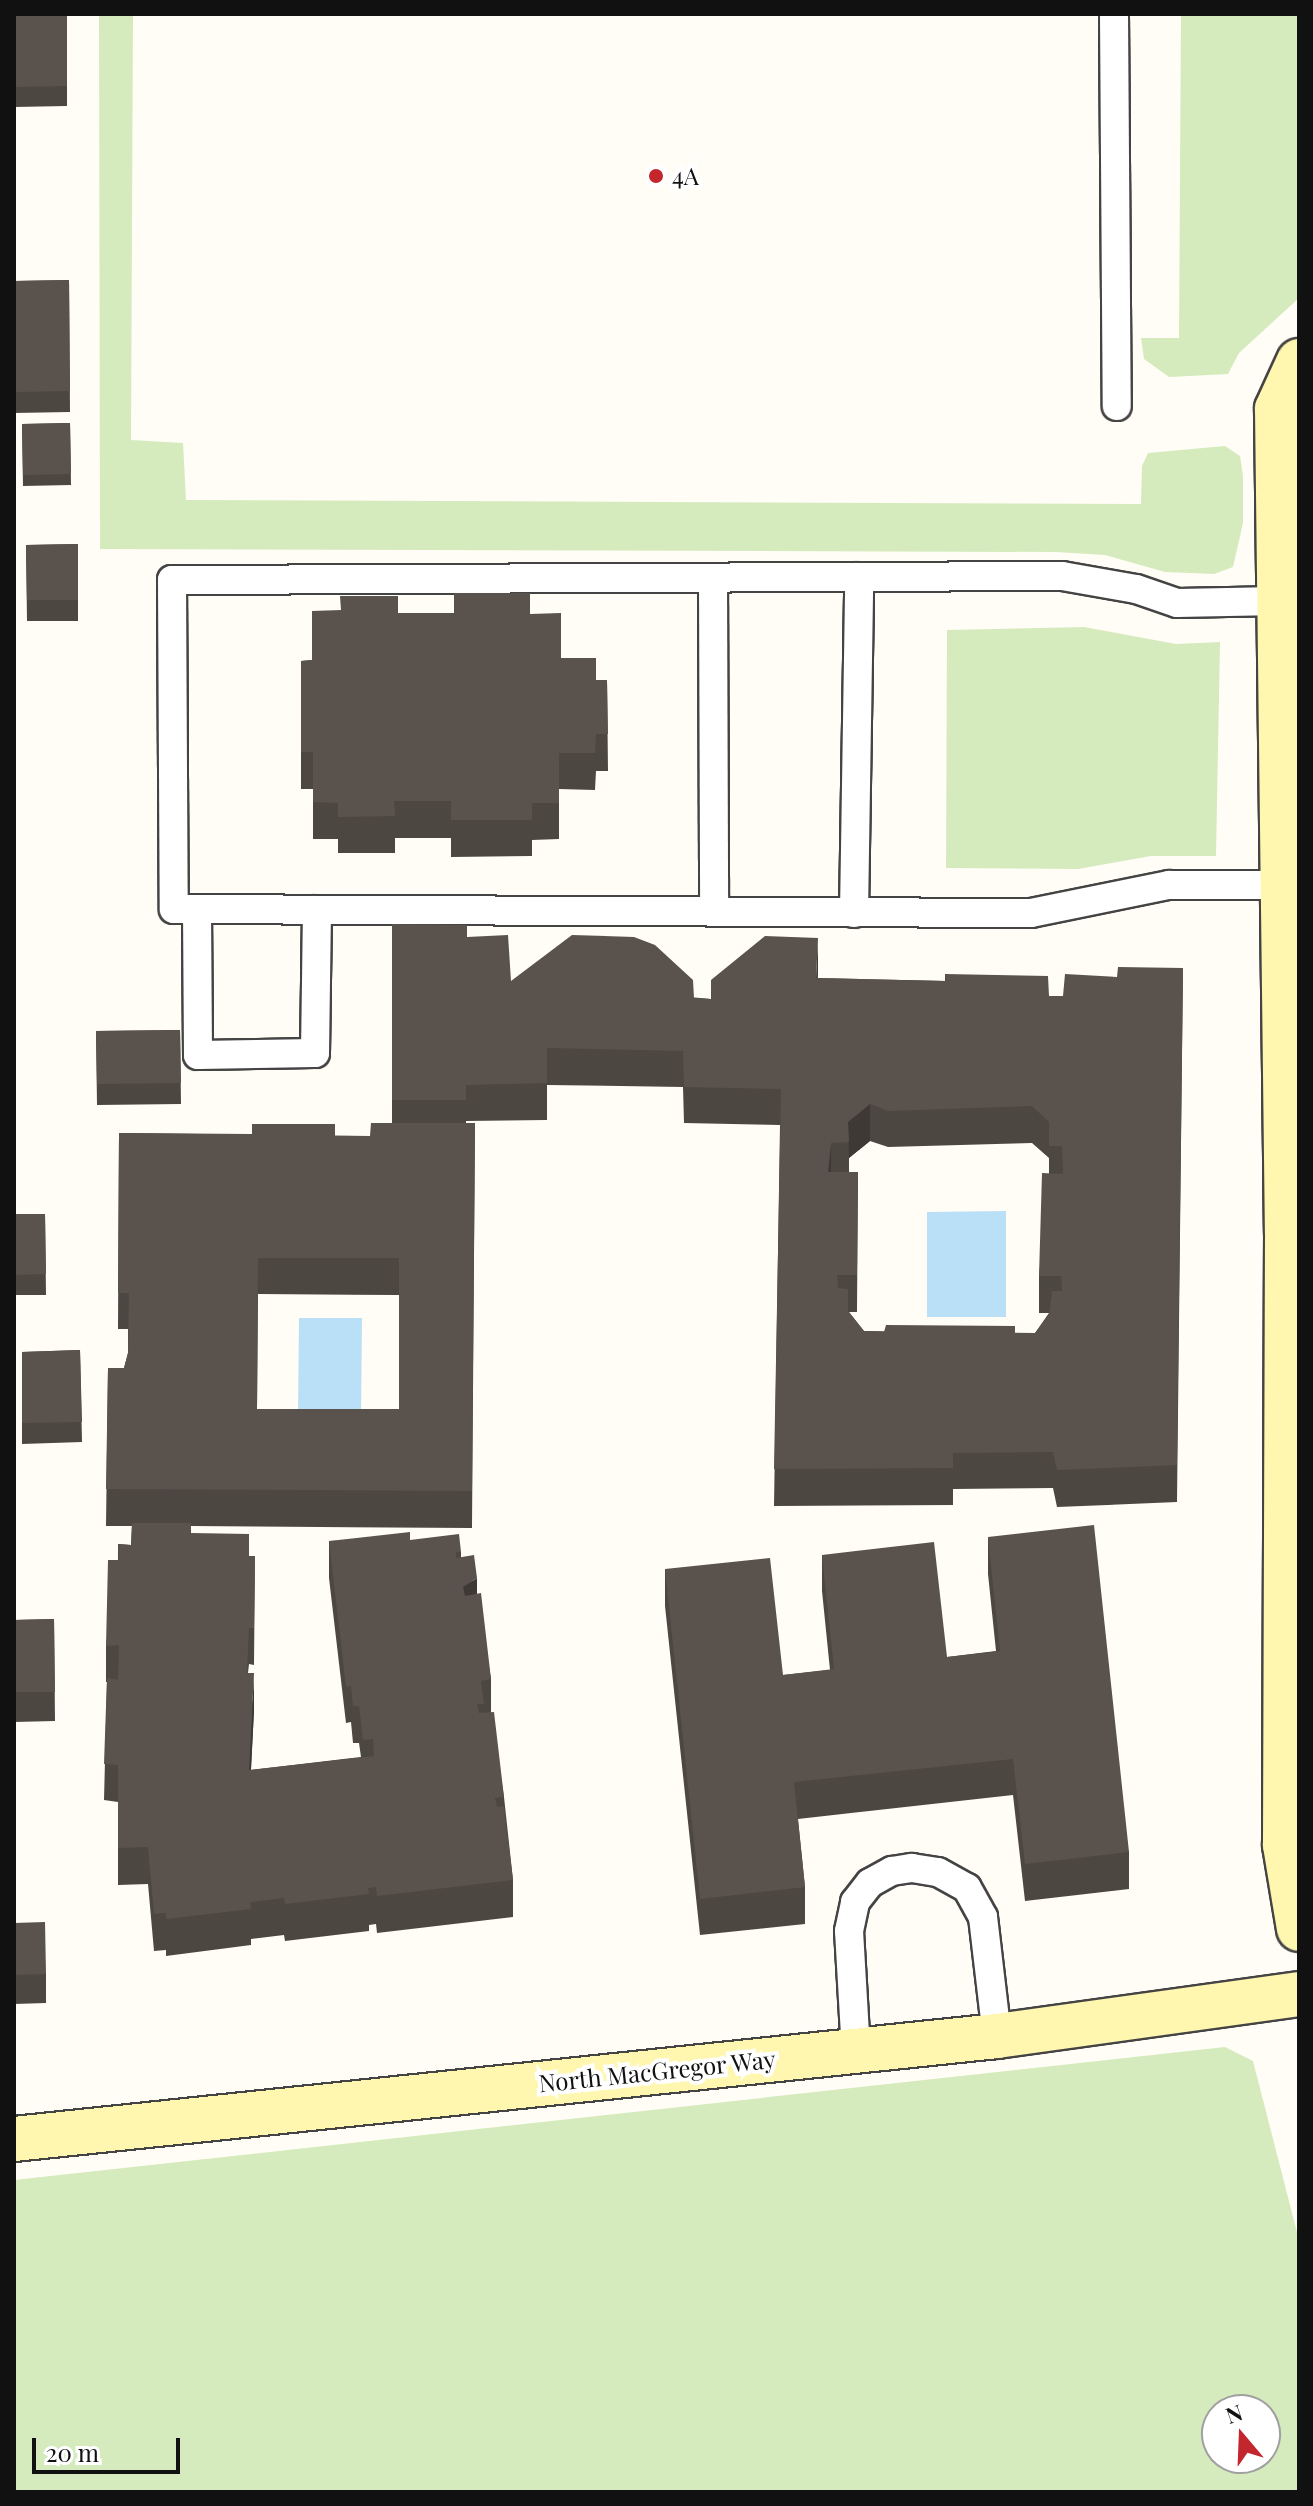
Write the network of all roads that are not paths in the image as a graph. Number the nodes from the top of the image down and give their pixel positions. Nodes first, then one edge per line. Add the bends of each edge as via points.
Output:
1 (1114, 14) edge
2 (1299, 361) edge
3 (1117, 406) dead end
4 (859, 577) junction
5 (713, 578) junction
6 (1279, 601) junction
7 (1290, 821) edge
8 (1282, 885) junction
9 (197, 910) junction
10 (317, 910) junction
11 (714, 912) junction
12 (854, 913) junction
13 (1293, 1234) edge
14 (1293, 1282) edge
15 (1299, 1929) edge
16 (1299, 1994) edge
17 (997, 2036) junction
18 (856, 2052) junction
19 (14, 2139) edge

1 - 3 lane
2 - 6 street via 1277,409
4 - 5 lane
4 - 6 lane via 1062,576 1136,589 1177,603
4 - 12 lane
5 - 9 lane via 172,580 174,909
5 - 11 lane
6 - 7 street
7 - 8 street
8 - 12 lane via 1169,885 1031,913
8 - 13 street
9 - 10 lane
9 - 10 lane via 198,1055 315,1053
10 - 11 lane
11 - 12 lane
13 - 14 street
14 - 15 street via 1285,1845
16 - 17 street, North MacGregor Way
17 - 18 street, North MacGregor Way
17 - 18 lane via 983,1917 967,1888 938,1872 912,1868 870,1883 855,1902 849,1931
18 - 19 street, North MacGregor Way

